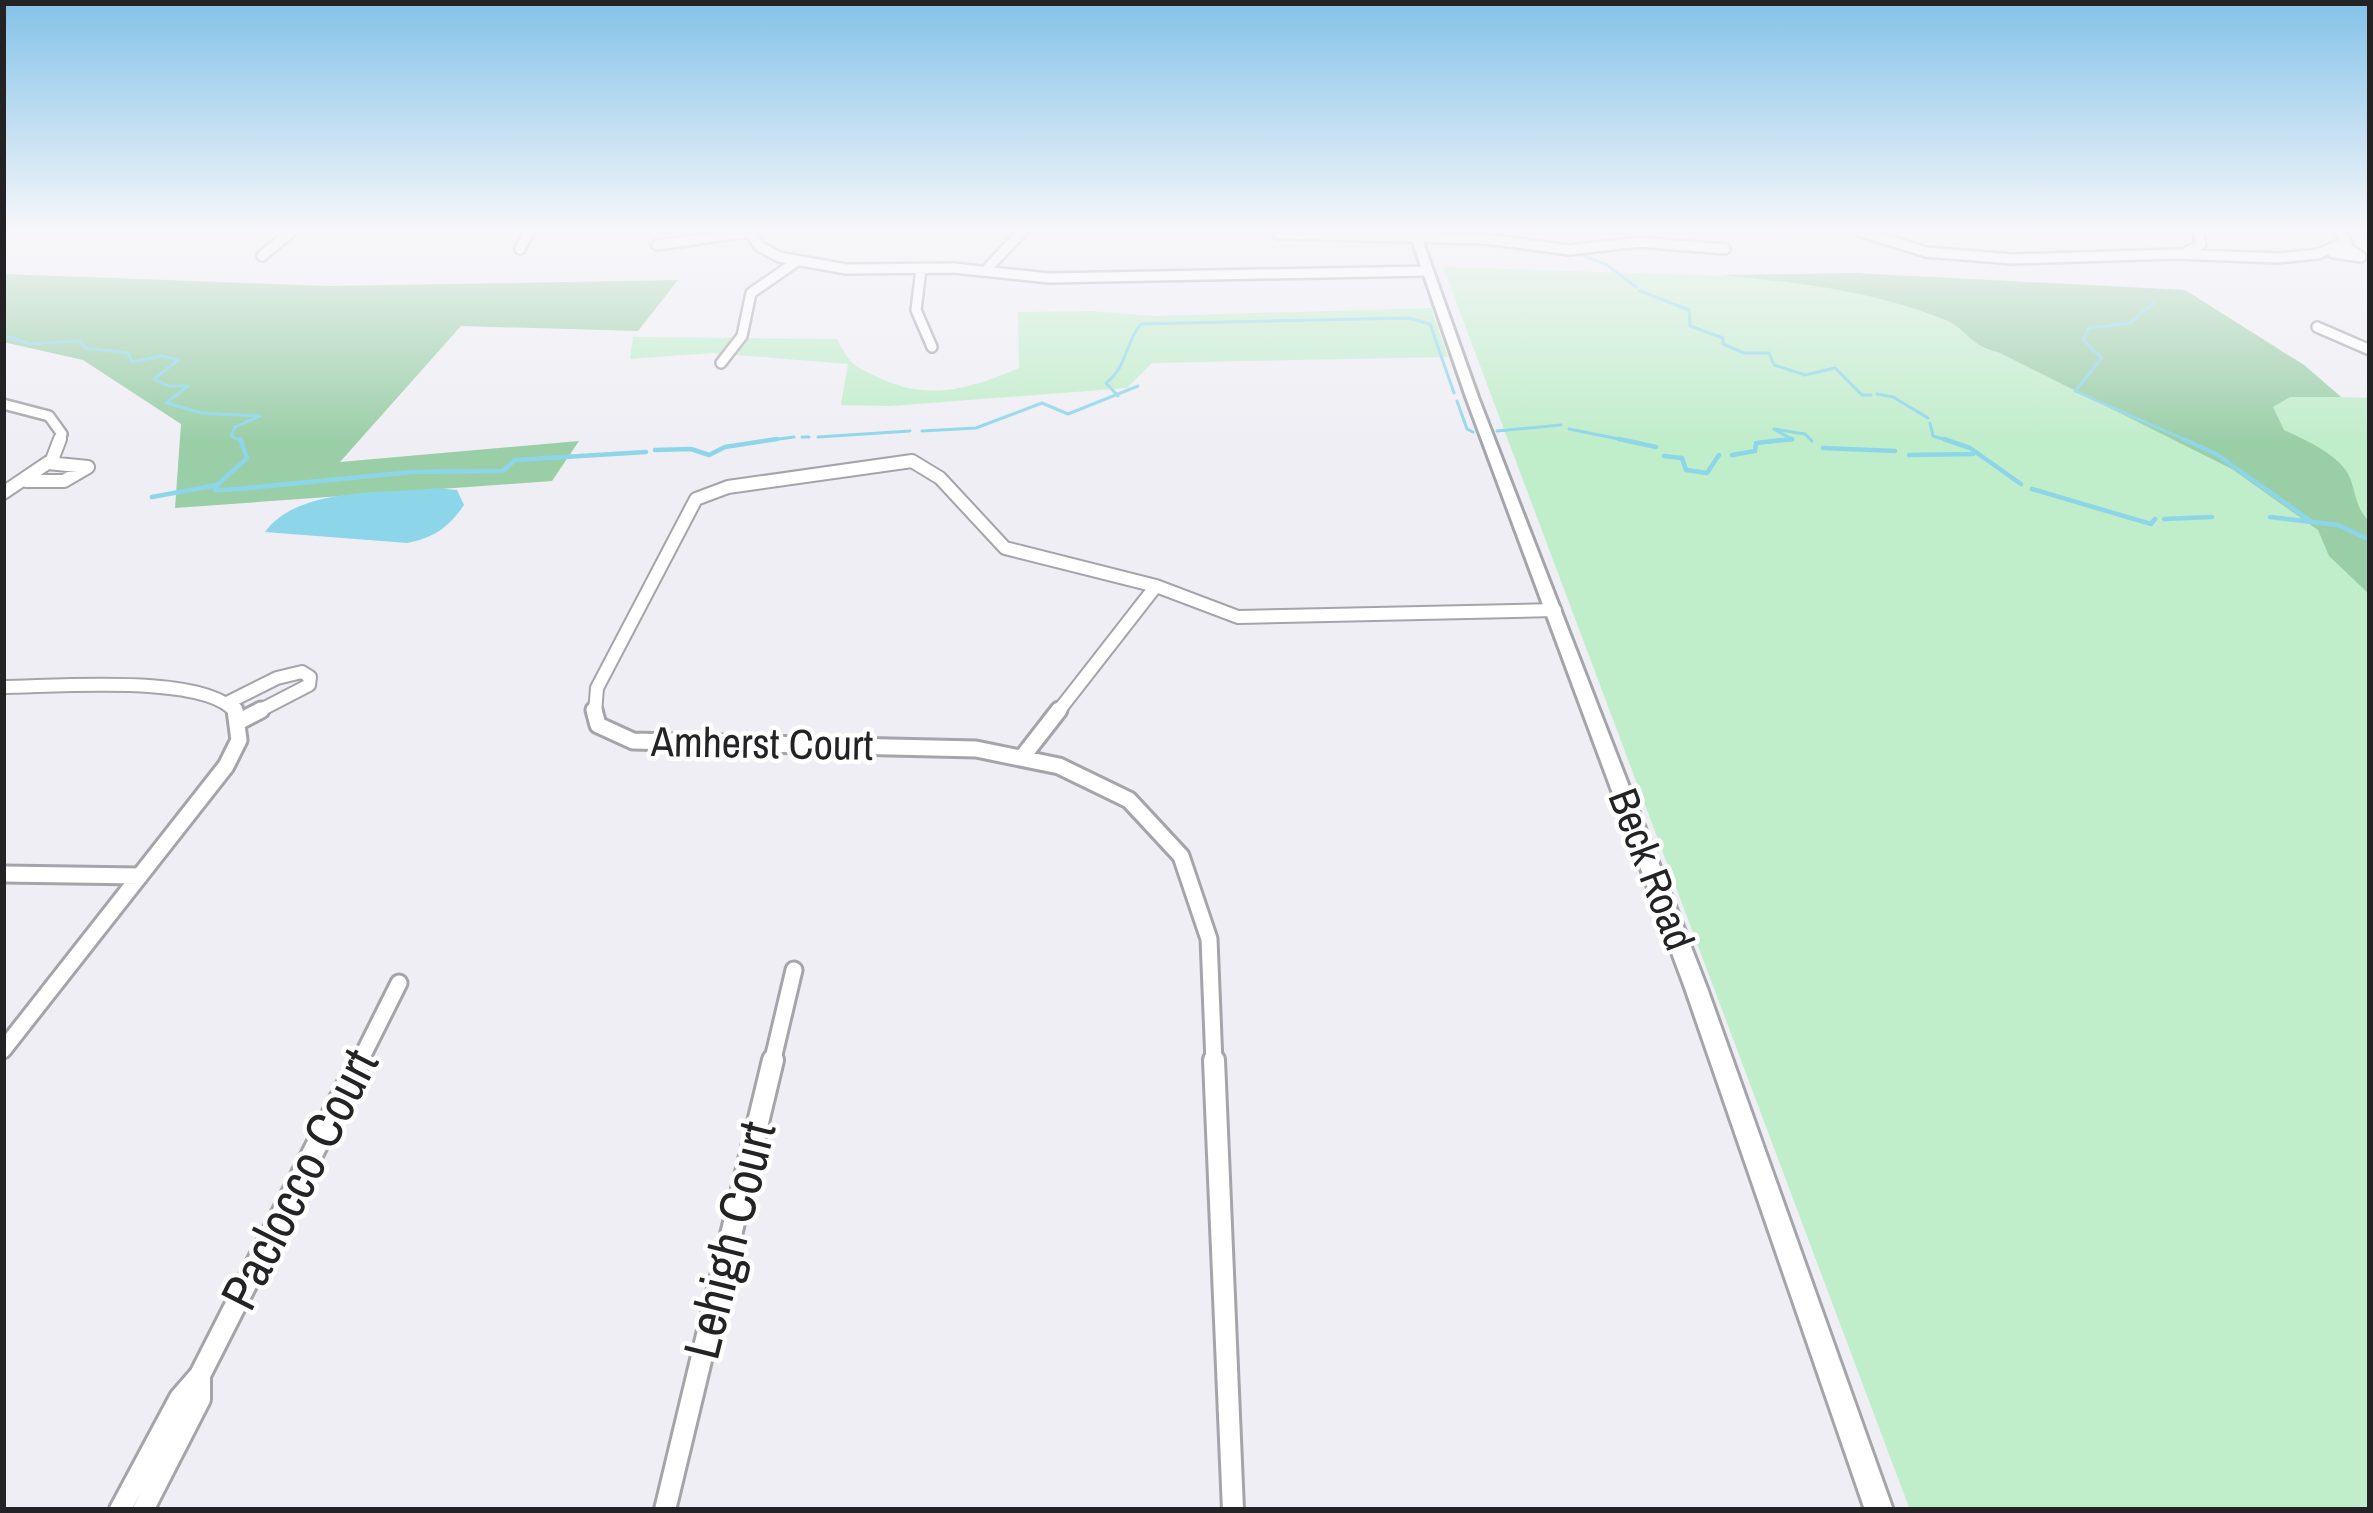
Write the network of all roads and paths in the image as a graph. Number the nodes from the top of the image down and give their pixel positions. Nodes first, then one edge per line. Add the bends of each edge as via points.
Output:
1 (749, 302) edge
2 (914, 302) edge
3 (1439, 302) edge
4 (2317, 326) dead end
5 (932, 347) dead end
6 (2370, 350) edge
7 (721, 363) dead end
8 (3, 404) edge
9 (48, 463) junction
10 (26, 481) junction
11 (3, 493) edge
12 (1156, 586) junction
13 (1555, 610) junction
14 (3, 687) edge
15 (227, 703) junction
16 (240, 721) junction
17 (1024, 755) junction
18 (3, 874) edge
19 (140, 876) junction
20 (794, 970) dead end
21 (399, 983) dead end
22 (3, 1050) edge
23 (200, 1375) junction
24 (120, 1510) edge
25 (143, 1510) edge
26 (664, 1510) edge
27 (1233, 1510) edge
28 (1879, 1510) edge

1 - 7 street via 742,336
2 - 5 street via 918,328
3 - 13 main road, Beck Road
4 - 6 street
8 - 9 street via 58,424 62,443
9 - 10 street
9 - 10 street via 88,467 64,481
10 - 11 street
12 - 13 street, Amherst Court via 1251,619
12 - 17 street
12 - 17 street, Amherst Court via 1005,548 921,463 896,460 728,487 690,505 594,696 598,725 633,741
13 - 28 main road, Beck Road
14 - 15 street via 171,688
15 - 16 street
15 - 16 street via 277,678 310,677 298,694
16 - 19 street via 238,751
17 - 27 street, Amherst Court via 1127,797 1173,841 1200,894 1209,939
18 - 19 street
19 - 22 street
20 - 26 street, Lehigh Court
21 - 23 street, Paclocco Court
23 - 24 street, Paclocco Court
23 - 25 street, Paclocco Court via 200,1399

